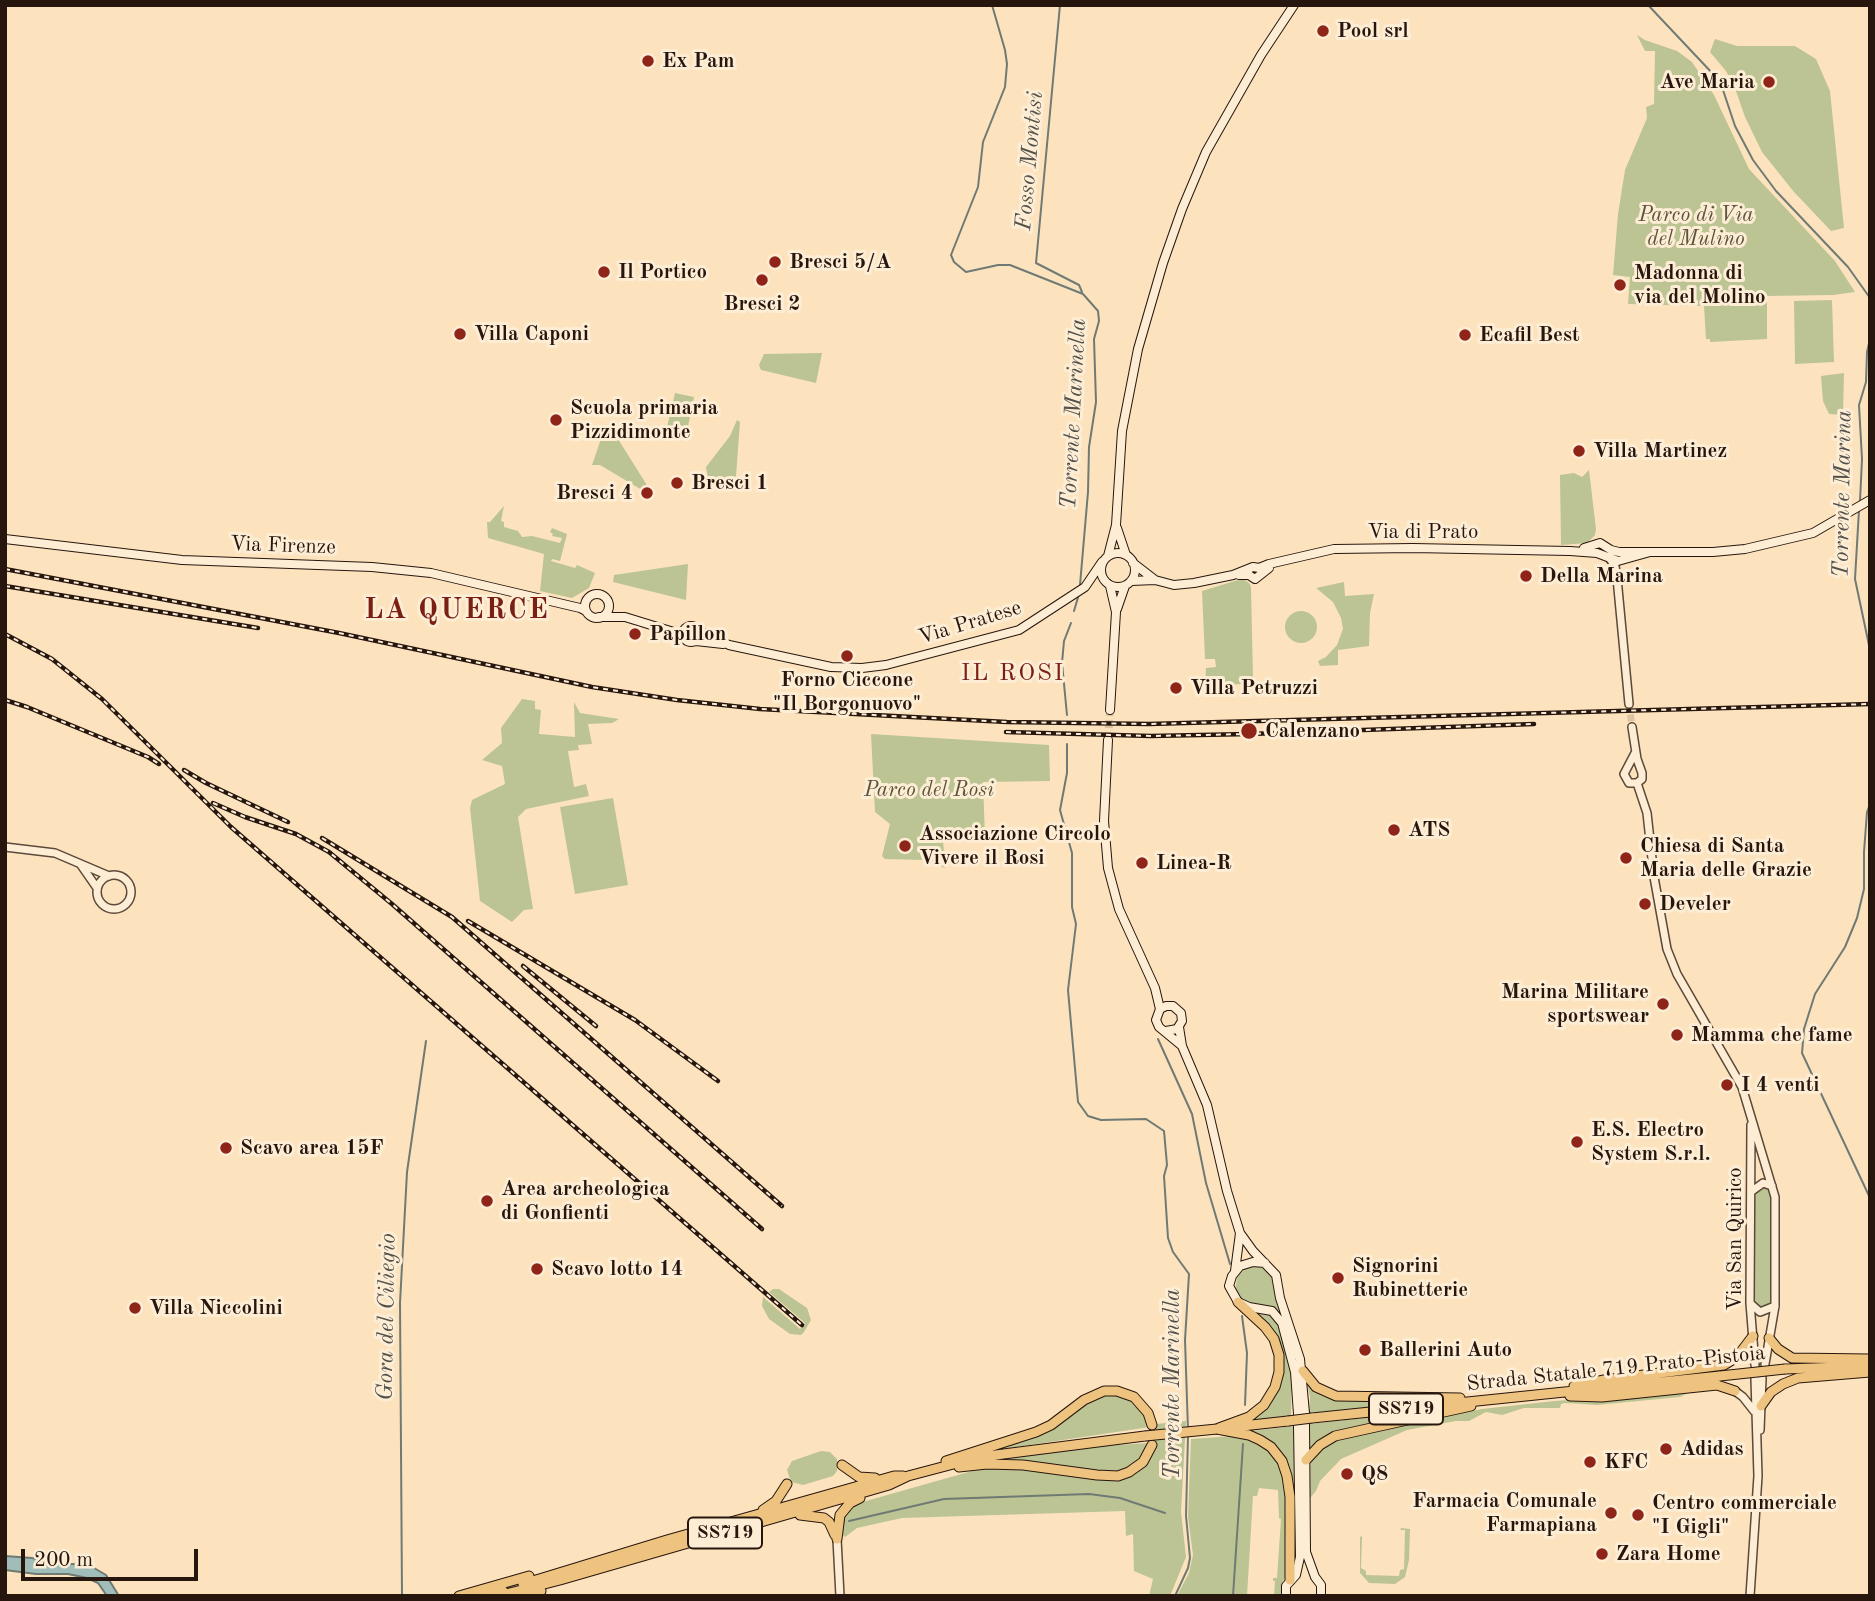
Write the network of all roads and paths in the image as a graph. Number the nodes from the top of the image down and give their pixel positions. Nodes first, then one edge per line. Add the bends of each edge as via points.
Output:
1 (1294, 5) edge
2 (1869, 502) edge
3 (1116, 525) junction
4 (5, 539) edge
5 (1596, 550) junction
6 (1126, 555) junction
7 (1620, 556) junction
8 (1610, 558) junction
9 (1105, 559) junction
10 (1133, 563) junction
11 (1617, 578) junction
12 (1155, 580) junction
13 (1128, 584) junction
14 (1108, 585) junction
15 (1082, 589) junction
16 (588, 598) junction
17 (556, 603) junction
18 (608, 603) junction
19 (586, 611) junction
20 (1116, 612) junction
21 (599, 617) junction
22 (625, 617) junction
23 (686, 627) junction
24 (660, 628) junction
25 (700, 631) junction
26 (684, 637) junction
27 (696, 641) junction
28 (729, 645) junction
29 (862, 668) joint
30 (1629, 704) tunnel mouth
31 (1110, 710) tunnel mouth
32 (1632, 727) tunnel mouth
33 (1108, 740) tunnel mouth
34 (1636, 746) junction
35 (1628, 768) junction
36 (1640, 769) junction
37 (1637, 783) junction
38 (5, 847) edge
39 (80, 865) junction
40 (109, 876) junction
41 (97, 888) junction
42 (1155, 988) junction
43 (1171, 1006) junction
44 (1160, 1009) junction
45 (1180, 1027) junction
46 (1166, 1031) junction
47 (1182, 1046) junction
48 (1750, 1114) junction
49 (1772, 1186) junction
50 (1752, 1191) junction
51 (1240, 1233) junction
52 (1265, 1263) junction
53 (1234, 1273) junction
54 (1238, 1302) junction
55 (1750, 1303) junction
56 (1774, 1306) junction
57 (1753, 1336) junction
58 (1769, 1338) junction
59 (1870, 1359) edge
60 (1765, 1364) dead end
61 (1755, 1365) dead end
62 (1870, 1366) edge
63 (1303, 1371) junction
64 (1870, 1372) edge
65 (1759, 1378) dead end
66 (1735, 1391) joint
67 (1537, 1395) junction
68 (1500, 1399) junction
69 (1758, 1409) junction
70 (1304, 1419) junction
71 (1152, 1425) dead end
72 (1217, 1429) junction
73 (1152, 1445) dead end
74 (1306, 1460) junction
75 (842, 1465) dead end
76 (926, 1471) junction
77 (891, 1481) junction
78 (787, 1484) dead end
79 (788, 1515) junction
80 (752, 1516) junction
81 (837, 1539) junction
82 (558, 1577) junction
83 (1315, 1577) junction
84 (1293, 1578) junction
85 (459, 1596) edge
86 (487, 1596) edge
87 (498, 1596) edge
88 (524, 1596) edge
89 (840, 1596) edge
90 (1286, 1596) edge
91 (1321, 1596) edge
92 (1750, 1596) edge

1 - 3 main road via 1206,152 1151,299 1121,441
2 - 7 main road, Via di Prato via 1813,533 1745,549
3 - 6 main road
3 - 9 main road
4 - 17 main road, Via Firenze via 182,560 397,569 444,575
5 - 7 main road, Via di Prato via 1596,543 1601,543
5 - 8 main road, Via di Prato
5 - 12 main road, Via di Prato via 1346,549 1182,585
6 - 9 main road
6 - 10 main road
7 - 8 main road, Via di Prato via 1618,561
7 - 11 street
8 - 11 street
9 - 14 main road via 1101,574
9 - 15 main road
10 - 12 main road
10 - 13 main road via 1135,574
11 - 30 street
12 - 13 main road, Via di Prato
13 - 14 main road, Via di Prato
13 - 20 main road
14 - 15 main road, Via di Prato
14 - 20 main road
15 - 29 main road, Via Pratese via 1006,635
16 - 17 main road, Via Firenze
16 - 18 main road, Via Firenze via 600,594
16 - 19 main road
17 - 19 main road, Via Firenze
18 - 21 main road via 608,610
18 - 22 main road, Via Firenze
19 - 21 main road, Via Firenze
20 - 31 main road
21 - 22 main road, Via Firenze
22 - 24 main road, Via Firenze
23 - 24 main road, Via Firenze
23 - 25 main road, Via Firenze via 694,625
23 - 26 main road
24 - 26 main road, Via Firenze
25 - 27 main road
25 - 28 main road, Via Firenze
26 - 27 main road, Via Firenze
27 - 28 main road, Via Firenze
28 - 29 main road, Via Firenze via 831,667
32 - 34 street
33 - 42 main road via 1104,828 1108,868 1119,909
34 - 35 street
34 - 36 street
35 - 36 street
35 - 37 street via 1626,780
36 - 37 street via 1643,776
37 - 48 street, Via San Quirico via 1647,813 1667,949 1742,1087
38 - 39 street via 55,853
39 - 40 street
39 - 41 street
40 - 41 street
40 - 41 street via 128,884 125,904 107,907 98,898
42 - 43 main road
42 - 44 main road
43 - 44 main road
43 - 45 main road via 1181,1013
44 - 46 main road via 1156,1020
45 - 46 main road
45 - 47 main road
46 - 47 main road
47 - 51 main road via 1207,1105
48 - 49 street, Via San Quirico
48 - 50 street, Via San Quirico
49 - 50 street via 1759,1185
49 - 56 street, Via San Quirico
50 - 55 street, Via San Quirico
51 - 52 main road
51 - 53 main road
52 - 53 main road via 1249,1263
52 - 63 main road via 1276,1275
53 - 54 main road via 1229,1286
54 - 70 main road via 1272,1311 1282,1323
54 - 72 highway via 1274,1339 1279,1372 1270,1396 1256,1412
55 - 56 street via 1760,1312
55 - 57 street, Via San Quirico
56 - 58 street, Via San Quirico
57 - 61 street, Via San Quirico
57 - 67 highway via 1737,1357 1724,1365 1604,1380
58 - 59 highway via 1792,1358
58 - 60 street, Via San Quirico
62 - 67 highway, Strada Statale 719 Prato-Pistoia / SS719, bridge
63 - 68 highway via 1316,1387 1336,1396
63 - 70 main road
64 - 69 highway via 1798,1378 1771,1392
65 - 69 street
66 - 67 highway via 1717,1385 1602,1397
66 - 69 street
67 - 68 highway, Strada Statale 719 Prato-Pistoia / SS719
68 - 70 highway, Strada Statale 719 Prato-Pistoia / SS719
68 - 74 highway via 1335,1436
69 - 92 street
70 - 72 highway, Strada Statale 719 Prato-Pistoia / SS719, bridge
70 - 74 main road
70 - 84 main road via 1300,1557
71 - 76 highway via 1134,1397 1104,1391 1036,1432 969,1452
72 - 76 highway, Strada Statale 719 Prato-Pistoia / SS719, bridge via 1012,1452
72 - 84 highway via 1261,1440 1282,1461 1290,1497
73 - 76 highway via 1143,1462 1118,1476 987,1464
74 - 83 main road via 1306,1552
75 - 77 highway via 859,1477
76 - 77 highway, Strada Statale 719 Prato-Pistoia / SS719
77 - 79 highway, Strada Statale 719 Prato-Pistoia / SS719
77 - 80 highway, Strada Statale 719 Prato-Pistoia / SS719
77 - 81 highway via 846,1507
78 - 80 highway via 776,1501
79 - 81 highway via 824,1518
79 - 82 highway, Strada Statale 719 Prato-Pistoia / SS719
80 - 82 highway, Strada Statale 719 Prato-Pistoia / SS719
81 - 89 street
82 - 85 highway via 535,1575
82 - 86 highway, Strada Statale 719 Prato-Pistoia / SS719
82 - 87 highway, Strada Statale 719 Prato-Pistoia / SS719
82 - 88 highway via 545,1590
83 - 84 main road via 1305,1573
83 - 91 main road
84 - 90 main road

